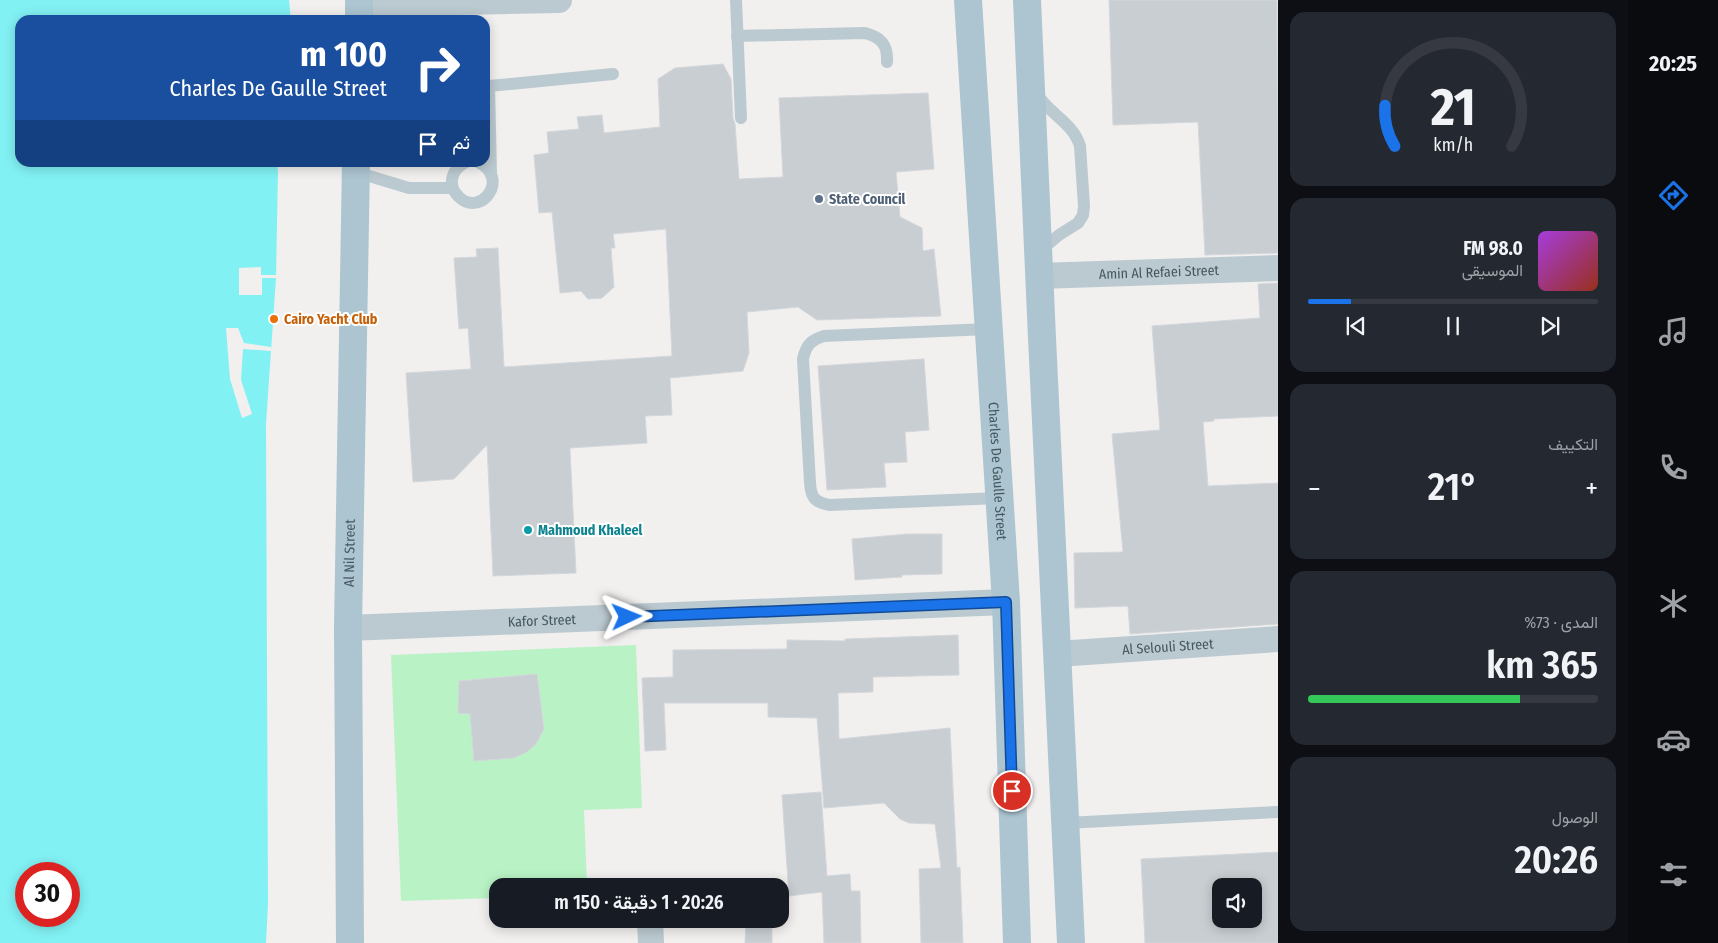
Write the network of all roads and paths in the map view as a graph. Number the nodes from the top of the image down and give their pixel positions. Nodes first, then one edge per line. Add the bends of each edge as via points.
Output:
1 (559, 0) edge
2 (736, 0) edge
3 (968, 0) edge
4 (1027, 0) edge
5 (359, 8) edge
6 (737, 36) junction
7 (887, 62) dead end
8 (613, 74) dead end
9 (1031, 83) junction
10 (490, 87) edge
11 (741, 118) dead end
12 (490, 152) edge
13 (356, 167) edge
14 (458, 167) edge
15 (486, 167) edge
16 (491, 173) junction
17 (452, 188) junction
18 (1038, 264) junction
19 (1278, 268) edge
20 (988, 329) junction
21 (999, 498) junction
22 (1006, 602) junction
23 (348, 628) junction
24 (1278, 639) edge
25 (1057, 654) junction
26 (1276, 812) dead end
27 (1066, 823) junction
28 (650, 928) edge
29 (350, 943) edge
30 (651, 943) edge
31 (1017, 943) edge
32 (1070, 943) edge

1 - 5 street
2 - 6 lane
3 - 20 main road, Charles De Gaulle Street
4 - 9 main road
6 - 7 lane via 865,33 883,42 888,52
6 - 11 lane
8 - 10 lane
9 - 18 main road
9 - 18 lane via 1050,111 1077,136 1084,206 1078,222 1059,235
12 - 16 lane
13 - 17 lane via 409,188
13 - 23 main road, Al Nil Street
14 - 17 lane via 454,172
15 - 16 lane
16 - 17 lane via 492,190 480,202 463,201
18 - 19 street, Amin Al Refaei Street
18 - 25 main road
20 - 21 main road, Charles De Gaulle Street
20 - 21 lane via 824,336 813,340 803,359 810,483 811,495 818,503 829,505
21 - 22 main road, Charles De Gaulle Street
22 - 23 street, Kafor Street
22 - 31 main road, Charles De Gaulle Street
23 - 29 main road, Al Nil Street
24 - 25 street, Al Selouli Street
25 - 27 main road
26 - 27 lane
27 - 32 main road
28 - 30 street

